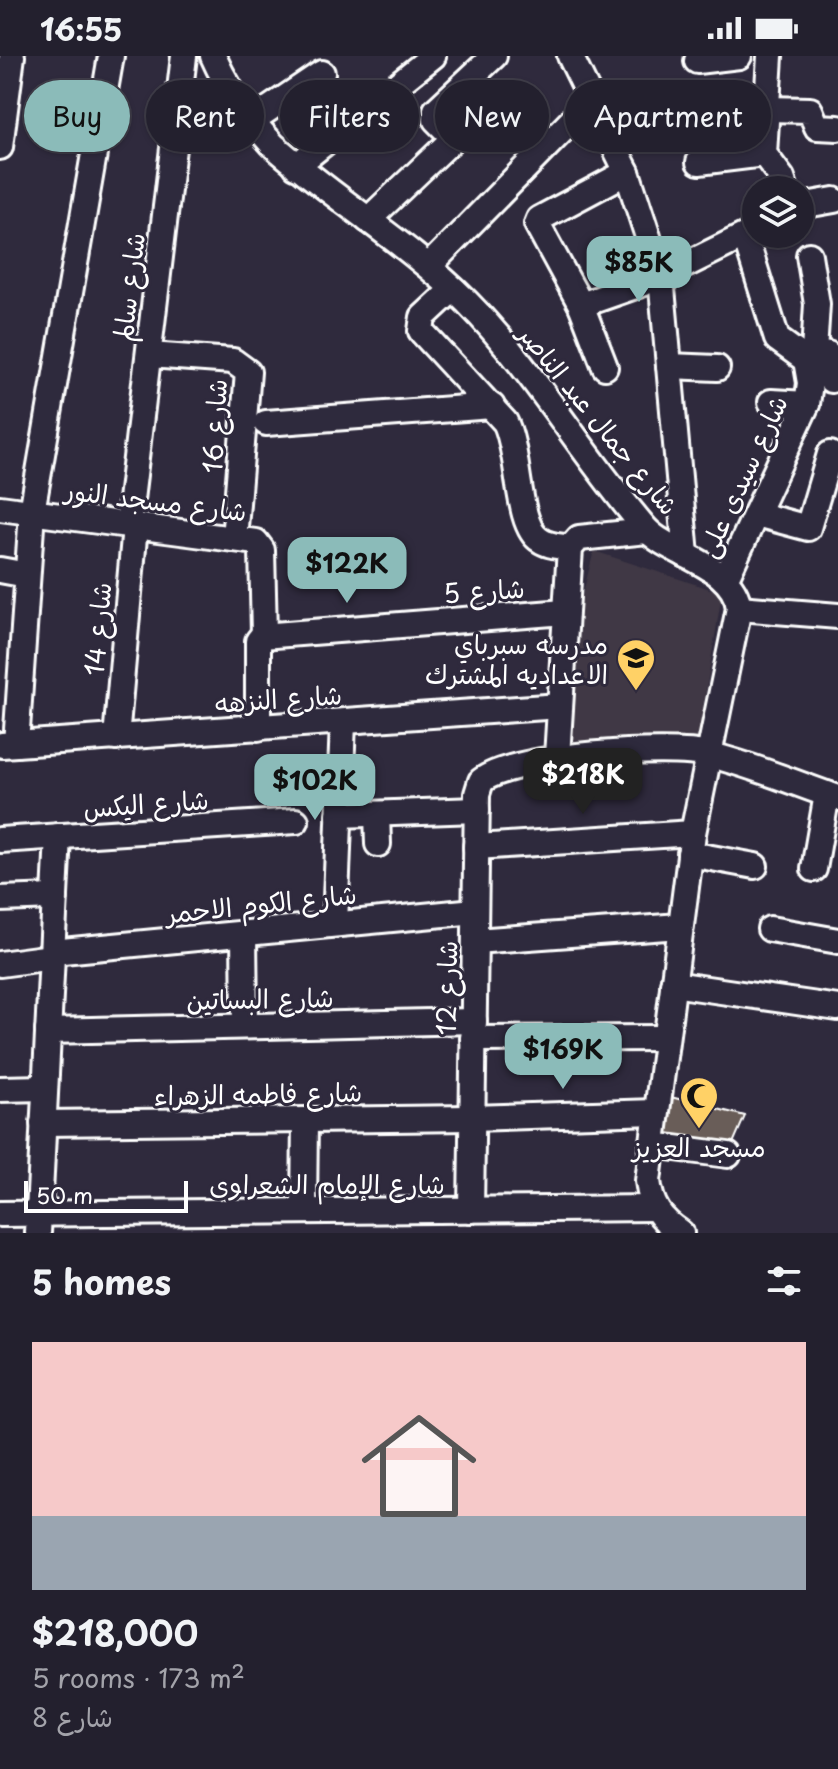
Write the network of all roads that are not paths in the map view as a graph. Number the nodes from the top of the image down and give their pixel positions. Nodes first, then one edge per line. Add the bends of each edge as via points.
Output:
1 (12, 56) edge
2 (111, 56) edge
3 (184, 56) edge
4 (213, 56) edge
5 (433, 56) edge
6 (494, 56) edge
7 (570, 56) edge
8 (739, 56) edge
9 (770, 56) edge
10 (697, 61) dead end
11 (322, 73) dead end
12 (227, 80) edge
13 (583, 80) edge
14 (769, 80) edge
15 (771, 109) edge
16 (264, 112) edge
17 (565, 128) edge
18 (838, 128) edge
19 (264, 134) edge
20 (0, 147) edge
21 (618, 152) edge
22 (764, 154) joint
23 (699, 162) dead end
24 (296, 166) junction
25 (627, 172) junction
26 (780, 176) edge
27 (834, 200) dead end
28 (814, 204) edge
29 (368, 220) junction
30 (742, 237) edge
31 (754, 248) edge
32 (809, 255) dead end
33 (429, 266) junction
34 (661, 277) junction
35 (453, 289) junction
36 (581, 305) junction
37 (149, 355) junction
38 (810, 356) junction
39 (669, 366) junction
40 (605, 367) dead end
41 (717, 368) dead end
42 (831, 380) dead end
43 (771, 402) dead end
44 (807, 404) junction
45 (492, 406) junction
46 (266, 423) dead end
47 (830, 454) dead end
48 (0, 508) edge
49 (32, 512) junction
50 (756, 514) junction
51 (131, 525) junction
52 (647, 531) junction
53 (234, 539) junction
54 (570, 548) junction
55 (686, 555) junction
56 (0, 570) edge
57 (27, 575) junction
58 (725, 580) junction
59 (739, 608) junction
60 (565, 612) junction
61 (838, 616) edge
62 (264, 635) junction
63 (11, 662) edge
64 (560, 706) junction
65 (343, 722) junction
66 (258, 728) junction
67 (116, 738) junction
68 (8, 745) edge
69 (708, 755) junction
70 (557, 757) junction
71 (832, 796) edge
72 (477, 810) junction
73 (377, 814) junction
74 (339, 815) junction
75 (296, 821) dead end
76 (58, 836) junction
77 (0, 840) edge
78 (378, 844) dead end
79 (692, 844) junction
80 (476, 847) junction
81 (755, 866) dead end
82 (814, 869) dead end
83 (55, 897) junction
84 (0, 899) edge
85 (475, 911) junction
86 (335, 924) junction
87 (680, 926) junction
88 (770, 929) dead end
89 (244, 933) junction
90 (475, 941) junction
91 (838, 941) edge
92 (52, 955) junction
93 (0, 964) edge
94 (673, 984) junction
95 (838, 1008) edge
96 (245, 1026) junction
97 (474, 1030) junction
98 (48, 1031) junction
99 (666, 1038) junction
100 (45, 1088) junction
101 (0, 1089) edge
102 (656, 1112) junction
103 (472, 1118) junction
104 (305, 1120) junction
105 (43, 1123) junction
106 (652, 1145) junction
107 (728, 1155) dead end
108 (471, 1210) junction
109 (304, 1211) junction
110 (0, 1214) edge
111 (613, 1221) edge
112 (667, 1221) edge
113 (38, 1223) edge

1 - 20 street
2 - 49 street
3 - 37 street, شارع سالم
4 - 12 street, شارع جمال عبد الناصر
5 - 24 street
6 - 29 street via 436,110 436,120 450,134 450,142
7 - 13 street
8 - 10 street
9 - 14 street
11 - 16 street
15 - 18 street via 810,110 817,127
17 - 33 street
19 - 24 street, شارع جمال عبد الناصر
21 - 25 street
22 - 23 street
22 - 26 street
24 - 29 street, شارع جمال عبد الناصر
25 - 34 street
25 - 36 street via 539,219 538,230
27 - 28 street
29 - 33 street, شارع جمال عبد الناصر
30 - 34 street
31 - 38 street via 777,339
32 - 38 street, شارع سيدى على via 817,304
33 - 35 street, شارع جمال عبد الناصر
34 - 36 street
34 - 39 street
35 - 45 street via 423,317 421,331
35 - 52 street, شارع جمال عبد الناصر via 503,344
36 - 40 street
37 - 51 street, شارع سالم
37 - 53 street, شارع 16 via 233,361 248,372
38 - 42 street via 822,351 829,357
38 - 44 street, شارع سيدى على
39 - 41 street
39 - 55 street
43 - 44 street
44 - 50 street, شارع سيدى على
45 - 46 street
45 - 54 street via 513,440 528,527 538,540
47 - 50 street via 808,528
48 - 49 street, شارع مسجد النور
49 - 51 street, شارع مسجد النور
49 - 57 street
50 - 58 street, شارع سيدى على
51 - 53 street, شارع مسجد النور
51 - 67 street, شارع 14
52 - 54 street via 579,538
52 - 55 street, شارع جمال عبد الناصر
53 - 62 street, شارع مسجد النور via 261,547
54 - 60 street
55 - 58 street, شارع جمال عبد الناصر
56 - 57 street
57 - 63 street
58 - 59 street
59 - 61 street
59 - 69 street
60 - 62 street, شارع 5
60 - 64 street
62 - 66 street via 258,641
63 - 68 street
64 - 65 street, شارع النزهه
64 - 70 street
65 - 66 street, شارع النزهه
65 - 74 street
66 - 67 street, شارع النزهه
67 - 68 street, شارع النزهه
69 - 70 street
69 - 71 street
69 - 79 street
70 - 72 street, شارع 12 via 481,781
71 - 82 street
72 - 73 street
72 - 80 street, شارع 12
73 - 74 street
73 - 78 street
74 - 86 street
75 - 76 street, شارع اليكس
76 - 77 street, شارع اليكس
76 - 83 street
79 - 80 street
79 - 81 street
79 - 87 street
80 - 85 street, شارع 12
83 - 84 street
83 - 92 street
85 - 86 street, شارع الكوم الاحمر
85 - 90 street, شارع 12
86 - 89 street, شارع الكوم الاحمر
87 - 90 street
87 - 94 street
88 - 91 street
89 - 92 street, شارع الكوم الاحمر
89 - 96 street
90 - 97 street, شارع 12
92 - 93 street, شارع الكوم الاحمر
92 - 98 street
94 - 95 street
94 - 99 street
96 - 97 street, شارع البساتين
96 - 98 street, شارع البساتين
97 - 99 street, شارع البساتين
97 - 103 street, شارع 12
98 - 100 street
99 - 102 street
100 - 101 street
100 - 105 street
102 - 103 street, شارع فاطمه الزهراء
102 - 106 street
103 - 104 street, شارع فاطمه الزهراء
103 - 108 street, شارع 12
104 - 105 street, شارع فاطمه الزهراء
104 - 109 street
105 - 113 street
106 - 107 street
106 - 112 street via 648,1181
108 - 109 street, شارع الإمام الشعراوى
108 - 111 street, شارع الإمام الشعراوى
109 - 113 street, شارع الإمام الشعراوى
110 - 113 street, شارع الإمام الشعراوى
111 - 112 street, شارع الإمام الشعراوى

